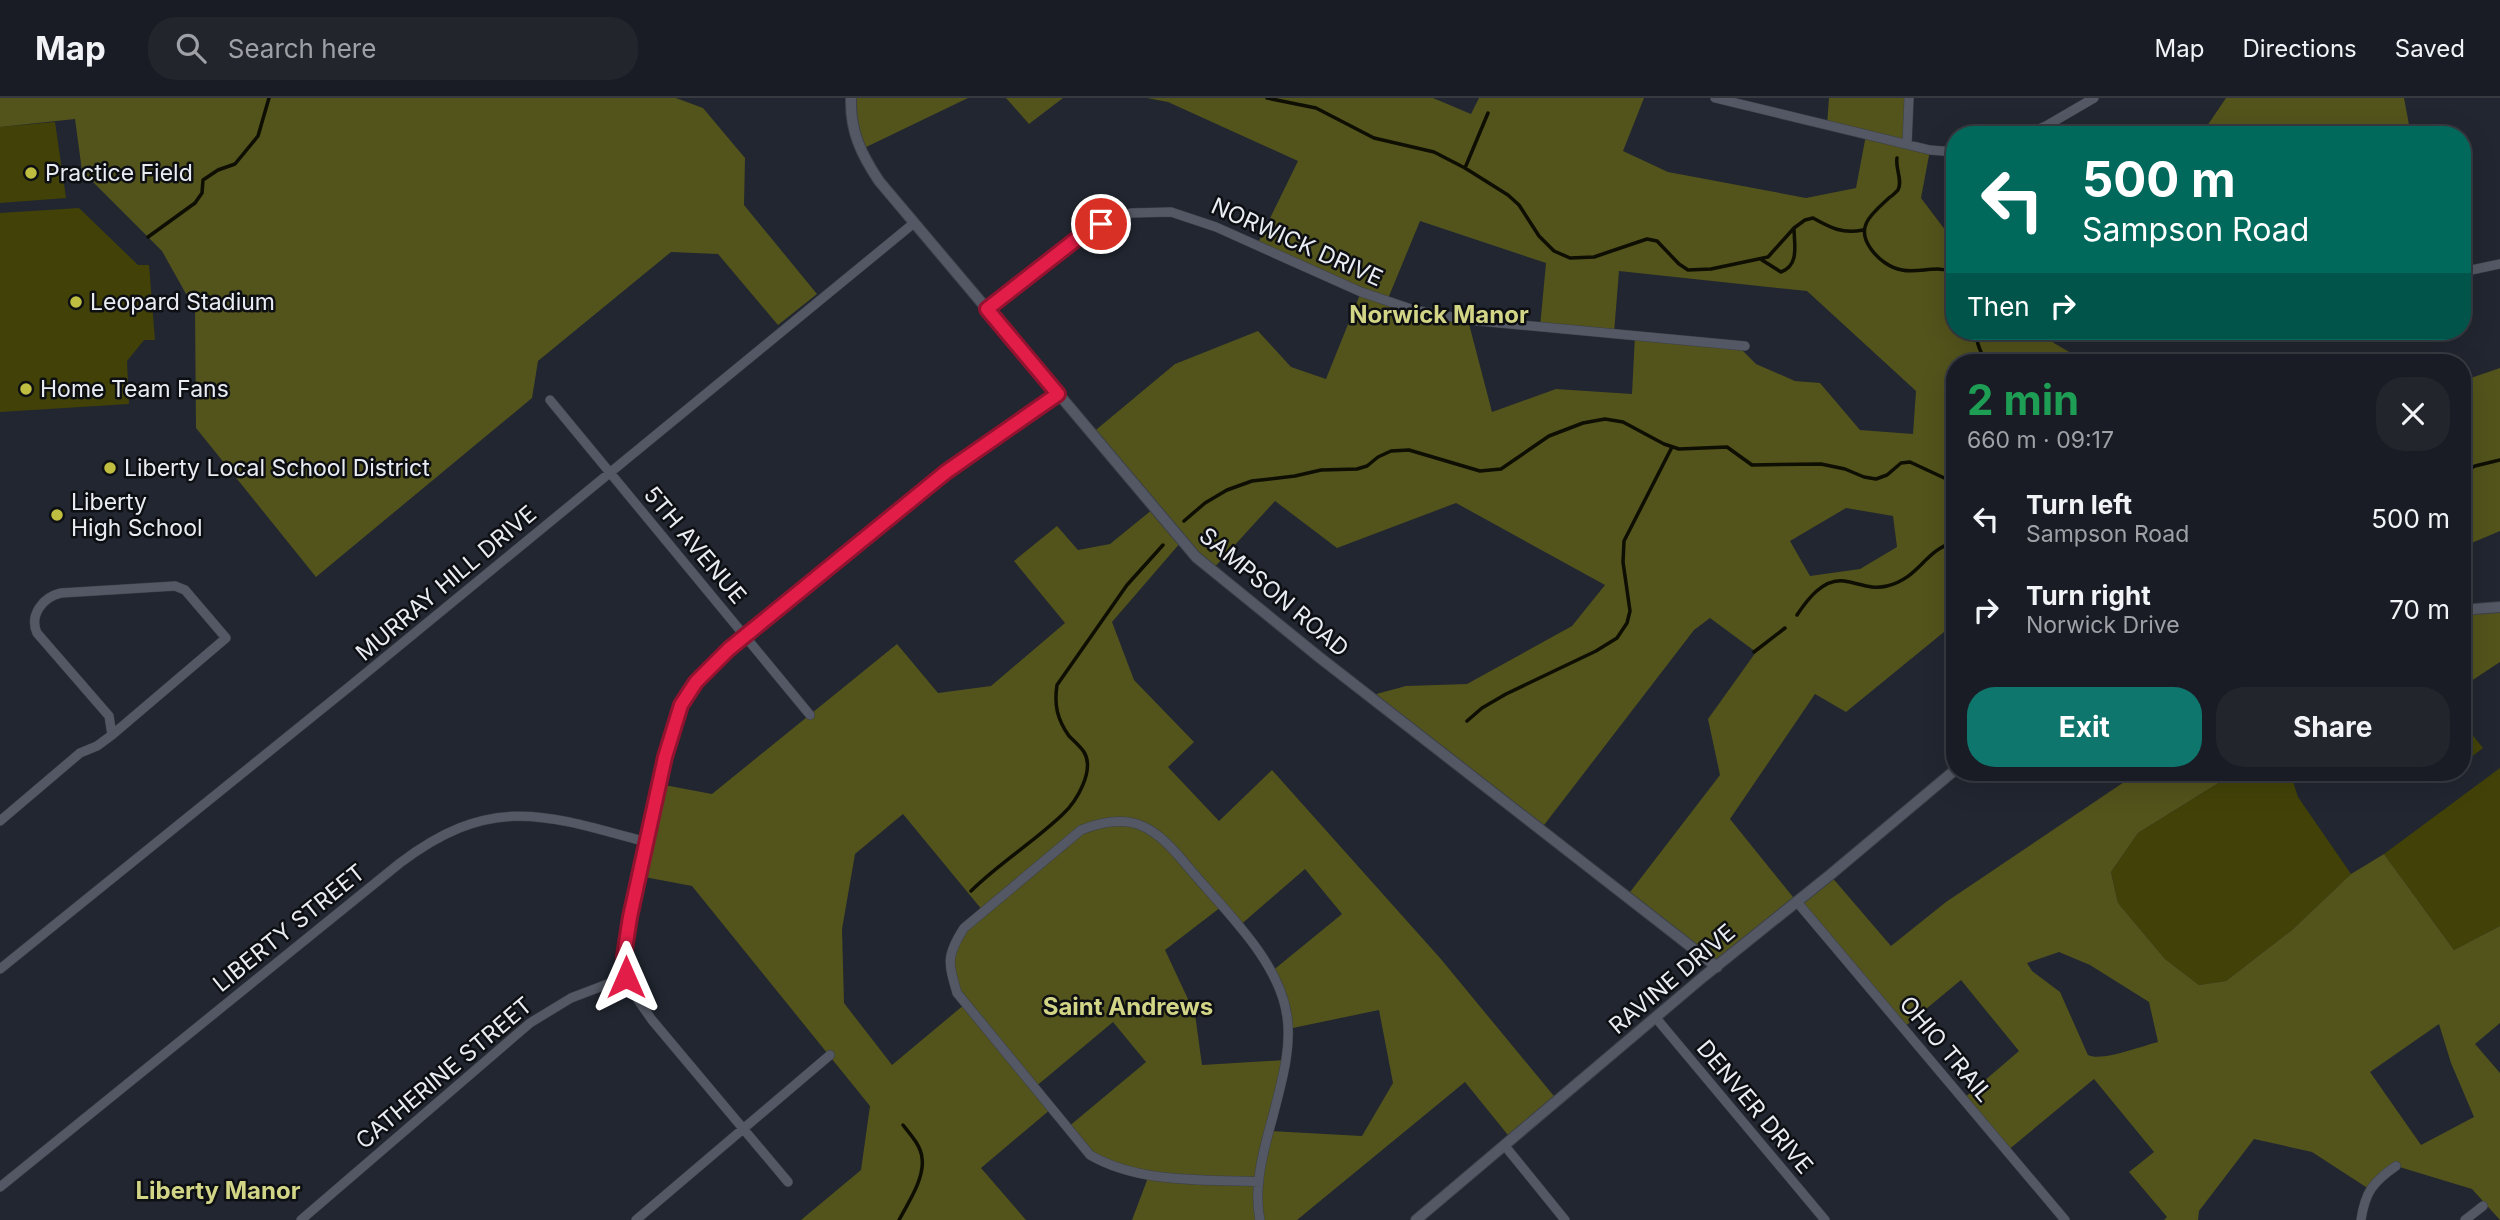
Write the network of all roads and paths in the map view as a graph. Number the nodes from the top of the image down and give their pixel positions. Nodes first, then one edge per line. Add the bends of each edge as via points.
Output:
1 (851, 98) edge
2 (1715, 98) edge
3 (1909, 98) edge
4 (2094, 98) edge
5 (2046, 126) edge
6 (1907, 144) junction
7 (1946, 151) edge
8 (914, 223) junction
9 (2500, 264) edge
10 (2471, 270) edge
11 (987, 309) junction
12 (1745, 346) dead end
13 (1058, 394) junction
14 (551, 400) dead end
15 (610, 473) junction
16 (2500, 607) edge
17 (2471, 609) edge
18 (745, 636) junction
19 (810, 715) dead end
20 (112, 735) junction
21 (1946, 778) edge
22 (0, 821) edge
23 (646, 842) junction
24 (1797, 902) junction
25 (1717, 967) junction
26 (0, 969) edge
27 (626, 977) junction
28 (1656, 1018) junction
29 (830, 1055) dead end
30 (743, 1128) junction
31 (1505, 1146) junction
32 (2396, 1166) dead end
33 (788, 1182) dead end
34 (1259, 1182) junction
35 (0, 1187) edge
36 (2483, 1206) dead end
37 (301, 1220) edge
38 (636, 1220) edge
39 (1260, 1220) edge
40 (1416, 1220) edge
41 (1565, 1220) edge
42 (1825, 1220) edge
43 (2065, 1220) edge
44 (2361, 1220) edge
45 (2465, 1220) edge

1 - 8 street, SAMPSON ROAD via 852,126 860,150
2 - 6 street
3 - 6 street
4 - 5 street
6 - 7 street
8 - 11 street, SAMPSON ROAD
8 - 15 street, MURRAY HILL DRIVE
9 - 10 street
11 - 12 street, NORWICK DRIVE via 1083,234 1131,213 1157,211 1189,216 1361,292 1414,310 1468,320
11 - 13 street, SAMPSON ROAD
13 - 18 street via 946,472
13 - 25 street, SAMPSON ROAD via 1181,542 1211,571
14 - 15 street, 5TH AVENUE
15 - 18 street, 5TH AVENUE
15 - 26 street, MURRAY HILL DRIVE
16 - 17 street
18 - 19 street, 5TH AVENUE
18 - 23 street via 703,673 681,705
20 - 20 street via 226,638 185,590 176,586 61,593 35,614 37,633 108,716
20 - 22 street via 80,753
21 - 24 street, RAVINE DRIVE
23 - 27 street via 624,956
23 - 35 street, LIBERTY STREET via 570,822 521,816 481,820 437,837
24 - 25 street, RAVINE DRIVE
24 - 43 street, OHIO TRAIL
25 - 28 street, RAVINE DRIVE
27 - 30 street via 652,1020
27 - 37 street, CATHERINE STREET via 571,998 530,1023
28 - 31 street, RAVINE DRIVE
28 - 42 street, DENVER DRIVE
29 - 30 street
30 - 33 street
30 - 38 street
31 - 40 street, RAVINE DRIVE
31 - 41 street
32 - 44 street via 2369,1189
34 - 34 street via 1288,1044 1281,991 1264,959 1174,850 1150,829 1125,821 1101,822 1081,830 964,928 951,949 950,970 957,993 1090,1155 1138,1174
34 - 39 street
36 - 45 street

